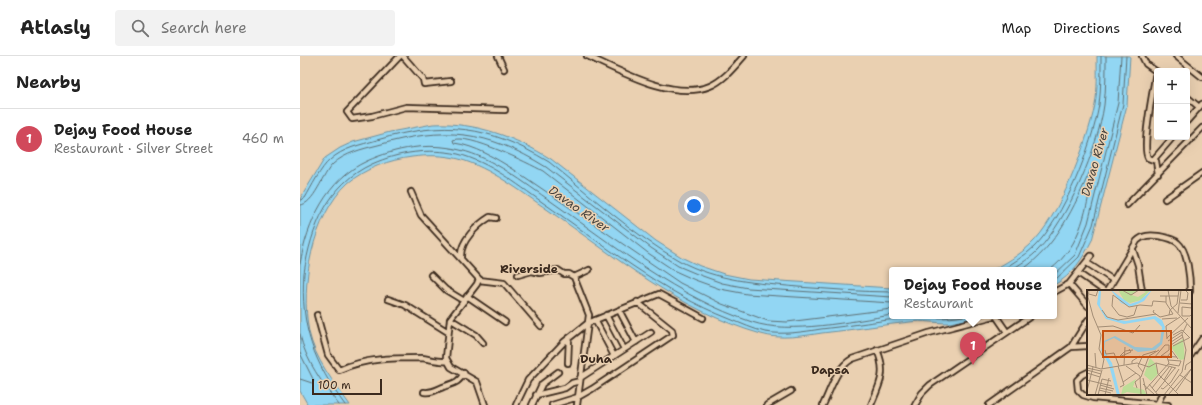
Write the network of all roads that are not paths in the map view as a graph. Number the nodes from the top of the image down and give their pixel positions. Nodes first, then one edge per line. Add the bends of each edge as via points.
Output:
1 (402, 56) edge
2 (498, 56) edge
3 (587, 56) edge
4 (744, 56) edge
5 (1142, 56) edge
6 (1176, 56) edge
7 (504, 69) dead end
8 (1154, 69) edge
9 (1202, 77) edge
10 (451, 81) dead end
11 (1154, 93) edge
12 (1190, 99) edge
13 (1200, 106) edge
14 (505, 110) dead end
15 (1190, 118) edge
16 (1202, 128) edge
17 (1170, 140) edge
18 (1154, 159) junction
19 (1202, 172) edge
20 (1158, 174) junction
21 (410, 192) dead end
22 (1165, 199) dead end
23 (1127, 205) dead end
24 (496, 218) dead end
25 (1133, 250) junction
26 (1091, 256) dead end
27 (461, 257) junction
28 (1087, 263) junction
29 (590, 270) dead end
30 (1078, 273) junction
31 (518, 275) dead end
32 (431, 276) dead end
33 (574, 277) junction
34 (479, 280) junction
35 (1113, 280) junction
36 (1069, 284) junction
37 (1057, 290) edge
38 (1104, 290) edge
39 (1106, 290) edge
40 (1142, 290) edge
41 (1190, 290) edge
42 (467, 296) junction
43 (388, 298) dead end
44 (464, 301) junction
45 (637, 302) junction
46 (1087, 305) edge
47 (619, 310) junction
48 (317, 315) dead end
49 (606, 315) junction
50 (703, 318) dead end
51 (450, 319) junction
52 (983, 319) edge
53 (997, 319) edge
54 (1026, 319) edge
55 (595, 320) junction
56 (505, 322) dead end
57 (1087, 322) edge
58 (588, 323) junction
59 (541, 326) dead end
60 (448, 332) junction
61 (651, 332) dead end
62 (1007, 332) junction
63 (569, 338) junction
64 (1202, 339) edge
65 (636, 342) junction
66 (483, 343) dead end
67 (1087, 346) edge
68 (1070, 347) junction
69 (624, 349) junction
70 (877, 350) junction
71 (1192, 354) edge
72 (614, 356) junction
73 (446, 361) junction
74 (568, 363) dead end
75 (558, 372) dead end
76 (1087, 372) edge
77 (464, 374) junction
78 (580, 380) junction
79 (791, 390) dead end
80 (424, 392) dead end
81 (536, 395) junction
82 (1162, 395) edge
83 (578, 397) junction
84 (485, 405) edge
85 (516, 405) edge
86 (532, 405) edge
87 (552, 405) edge
88 (577, 405) edge
89 (767, 405) edge
90 (823, 405) edge
91 (871, 405) edge
92 (915, 405) edge
93 (989, 405) edge
94 (1157, 405) edge
95 (1168, 405) edge

1 - 10 street via 423,79 424,84
1 - 14 street via 347,112 352,119 406,107
2 - 7 street
3 - 4 street via 649,83 686,90 703,88 717,82
5 - 8 street via 1146,64
6 - 9 street
11 - 18 street via 1146,150 1148,158
12 - 13 street
13 - 15 street
16 - 20 street
17 - 18 street
18 - 20 street
19 - 22 street
20 - 23 street
21 - 27 street via 421,215
24 - 27 street via 490,217 478,226 464,242
25 - 35 street
25 - 40 street
25 - 41 street via 1144,236 1164,237 1177,241 1186,259
26 - 28 street
27 - 34 street
28 - 30 street
28 - 35 street
29 - 33 street
30 - 36 street
30 - 38 street
31 - 33 street via 532,271 540,273 558,270
32 - 44 street via 446,290
33 - 58 street via 588,310
34 - 42 street
34 - 59 street via 504,283
35 - 39 street
36 - 37 street
36 - 46 street
42 - 44 street
42 - 56 street
43 - 60 street via 405,305
44 - 51 street
45 - 47 street
45 - 50 street via 660,294
45 - 83 street via 672,330 672,335
47 - 49 street
47 - 65 street
48 - 73 street via 328,355 339,370 367,360 422,358
49 - 55 street
49 - 69 street
51 - 60 street
51 - 66 street
52 - 70 street
53 - 62 street
54 - 62 street
55 - 58 street
55 - 72 street
57 - 68 street
58 - 63 street
58 - 78 street
60 - 73 street
61 - 65 street
62 - 92 street via 930,385
63 - 74 street
63 - 85 street via 528,380
64 - 71 street
65 - 69 street
67 - 68 street
68 - 93 street
69 - 72 street
70 - 90 street via 847,362
70 - 91 street via 882,364 882,376
72 - 78 street
73 - 77 street
75 - 81 street via 542,384
76 - 94 street via 1077,380 1078,390 1083,395
77 - 80 street via 455,384 432,393
77 - 84 street via 478,382
78 - 81 street via 565,388
78 - 83 street
79 - 89 street
81 - 86 street
82 - 94 street
83 - 87 street
83 - 88 street
94 - 95 street

